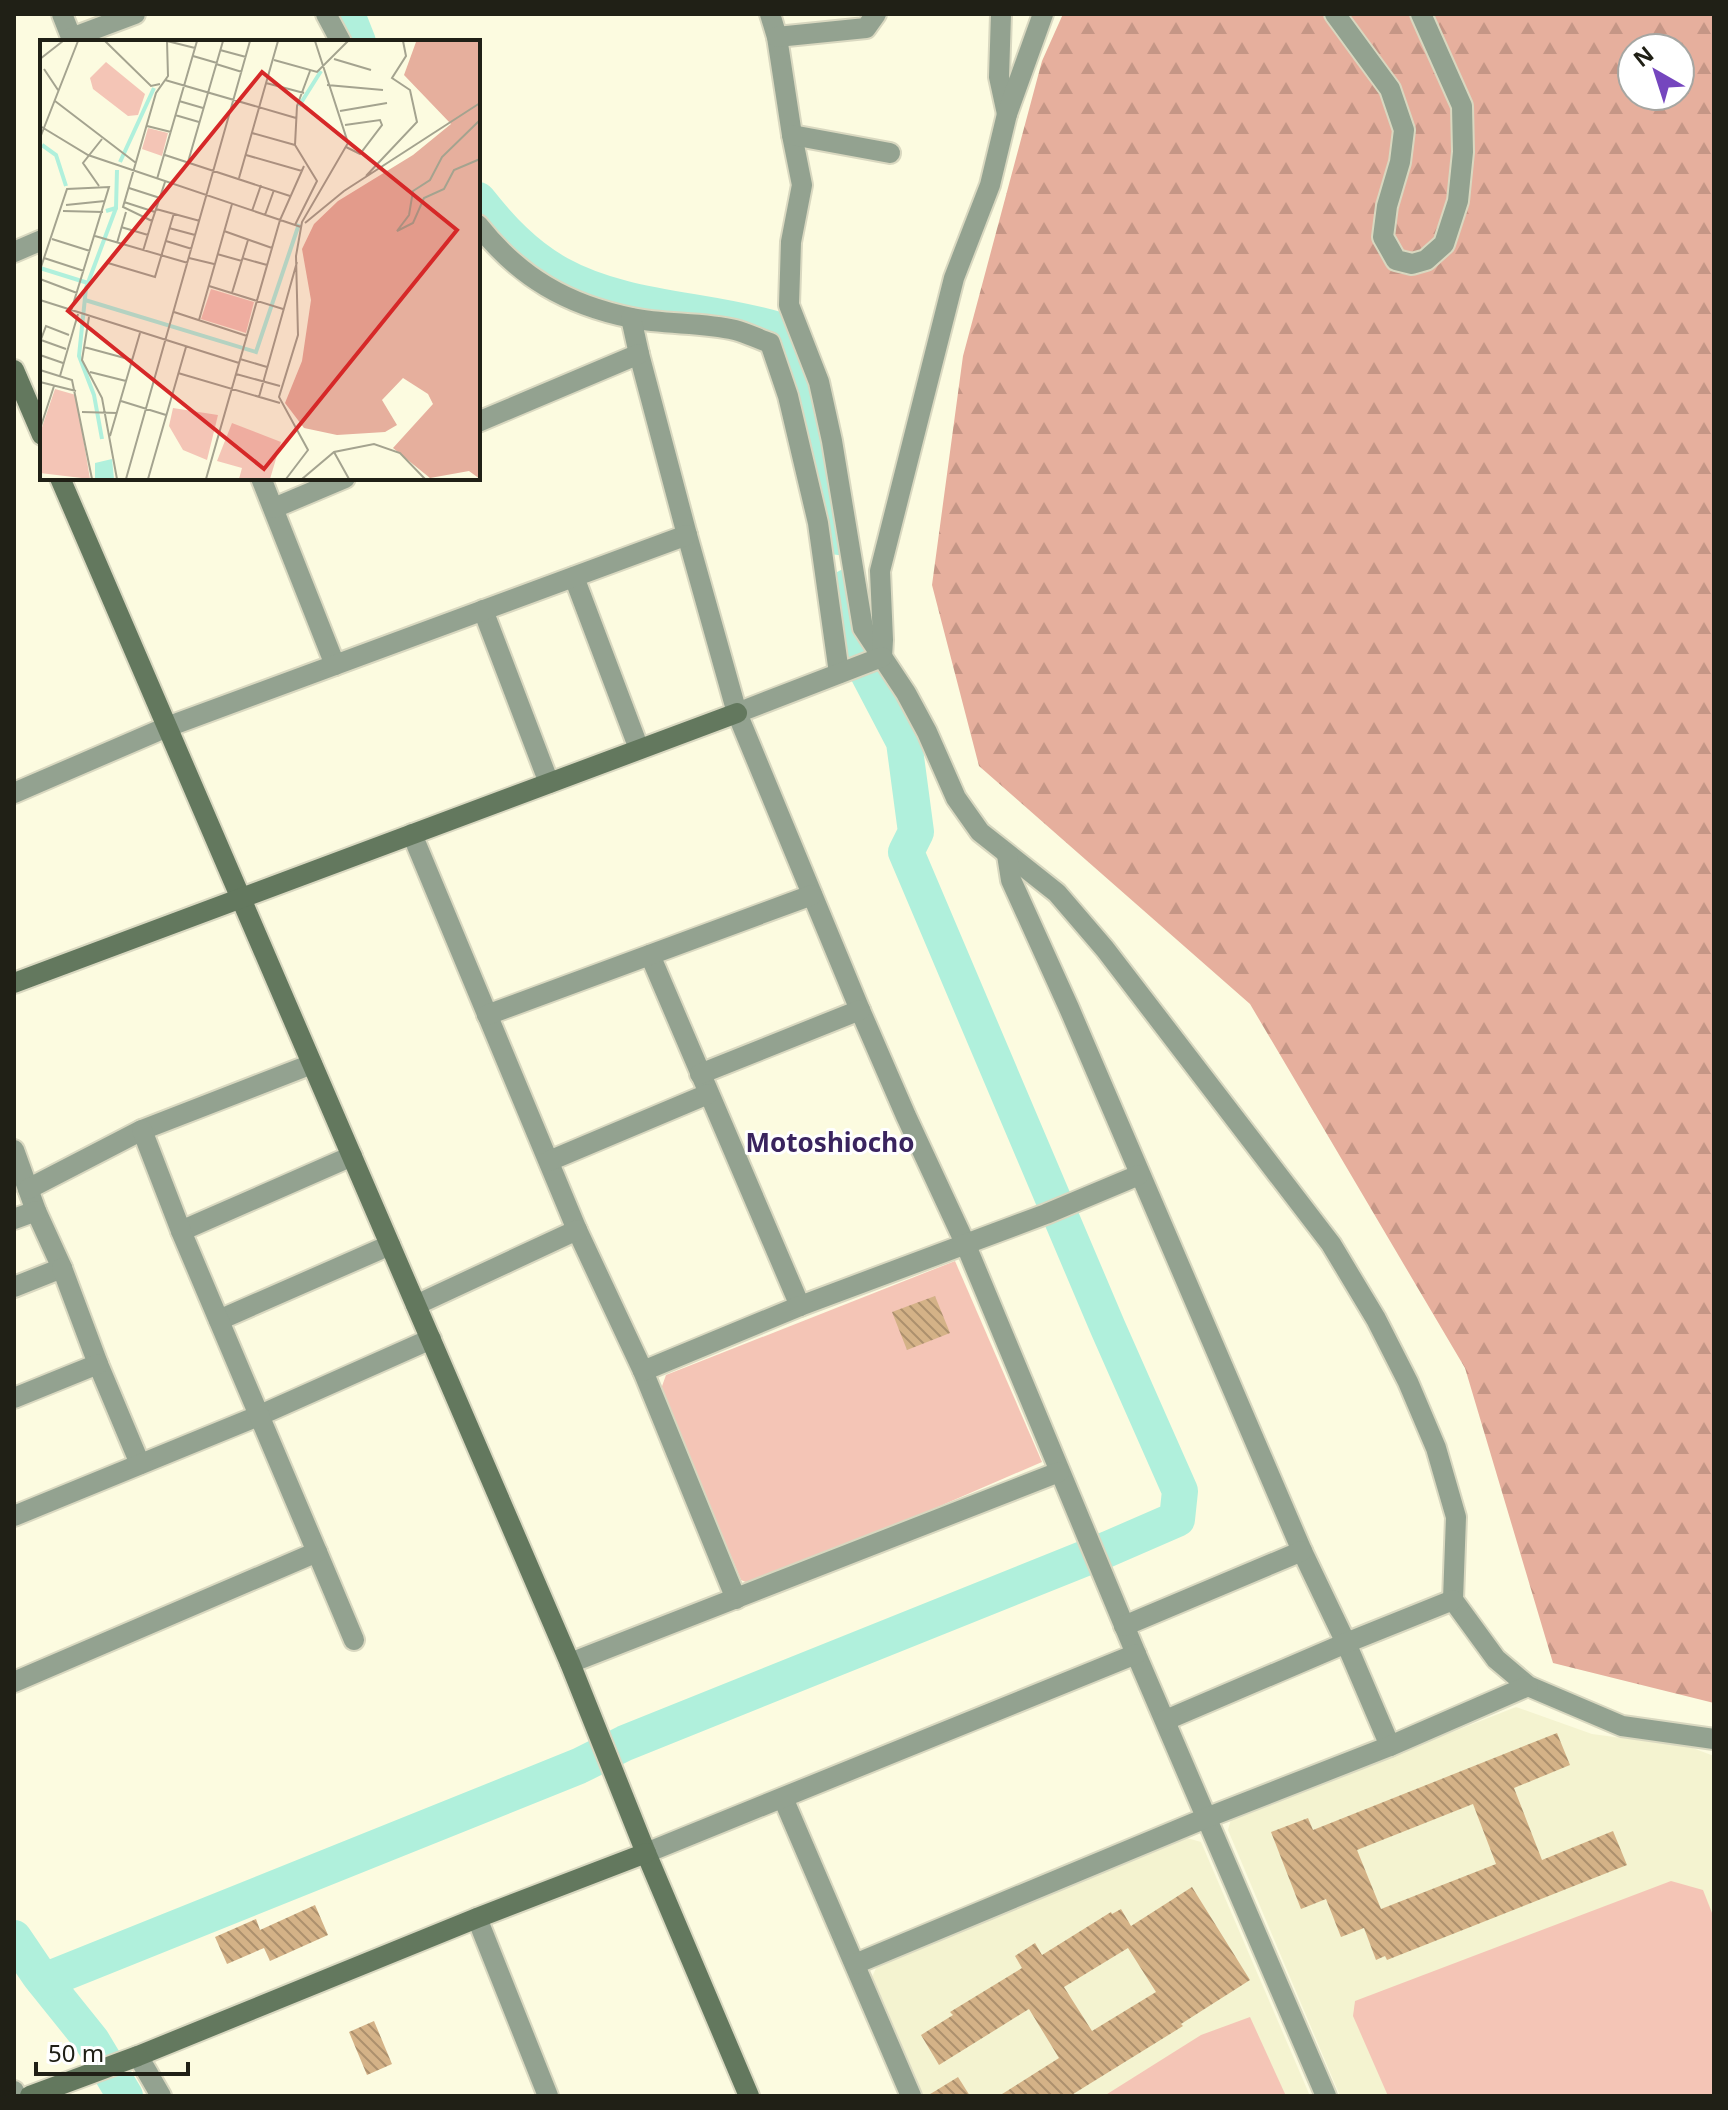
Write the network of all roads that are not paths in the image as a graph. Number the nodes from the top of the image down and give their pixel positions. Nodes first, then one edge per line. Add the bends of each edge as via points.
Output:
1 (62, 14) edge
2 (135, 14) edge
3 (326, 14) edge
4 (770, 14) edge
5 (876, 14) edge
6 (1001, 14) edge
7 (1043, 14) edge
8 (1335, 14) edge
9 (1421, 14) edge
10 (777, 37) junction
11 (72, 40) edge
12 (340, 40) edge
13 (1007, 114) junction
14 (792, 135) junction
15 (890, 153) dead end
16 (40, 241) edge
17 (486, 248) edge
18 (14, 252) edge
19 (631, 318) junction
20 (639, 354) junction
21 (14, 370) edge
22 (480, 421) edge
23 (40, 430) edge
24 (61, 480) edge
25 (262, 480) edge
26 (340, 480) edge
27 (274, 508) junction
28 (687, 535) junction
29 (574, 577) junction
30 (483, 610) junction
31 (882, 657) junction
32 (335, 665) junction
33 (839, 673) junction
34 (737, 713) junction
35 (167, 727) junction
36 (639, 749) junction
37 (549, 783) junction
38 (14, 793) edge
39 (412, 834) junction
40 (1007, 855) junction
41 (812, 895) junction
42 (241, 897) junction
43 (650, 955) junction
44 (14, 983) edge
45 (860, 1010) junction
46 (487, 1015) junction
47 (312, 1064) junction
48 (704, 1084) junction
49 (142, 1130) junction
50 (14, 1150) edge
51 (352, 1156) junction
52 (549, 1161) junction
53 (1139, 1175) junction
54 (28, 1189) junction
55 (36, 1211) junction
56 (14, 1219) edge
57 (577, 1230) junction
58 (181, 1231) junction
59 (965, 1243) junction
60 (390, 1245) junction
61 (62, 1268) junction
62 (14, 1287) edge
63 (416, 1305) junction
64 (800, 1306) junction
65 (219, 1320) junction
66 (431, 1339) junction
67 (98, 1364) junction
68 (643, 1371) junction
69 (14, 1398) edge
70 (258, 1416) junction
71 (140, 1464) junction
72 (1059, 1472) junction
73 (14, 1516) edge
74 (1302, 1551) junction
75 (317, 1552) junction
76 (736, 1599) junction
77 (1453, 1600) junction
78 (1124, 1626) junction
79 (354, 1640) dead end
80 (1346, 1643) junction
81 (1136, 1654) junction
82 (570, 1663) junction
83 (14, 1682) edge
84 (1528, 1686) junction
85 (1166, 1720) junction
86 (1714, 1739) edge
87 (1390, 1746) junction
88 (783, 1798) junction
89 (1206, 1818) junction
90 (646, 1853) junction
91 (477, 1918) junction
92 (855, 1964) junction
93 (134, 2058) junction
94 (65, 2090) edge
95 (30, 2096) edge
96 (161, 2096) edge
97 (548, 2096) edge
98 (749, 2096) edge
99 (911, 2096) edge
100 (1326, 2096) edge

1 - 11 street
2 - 11 street
3 - 12 street
4 - 10 street
5 - 10 street via 866,28
6 - 13 street via 999,77
7 - 13 street
8 - 9 street via 1390,89 1404,130 1383,237 1396,260 1412,264 1426,260 1444,244 1458,201 1463,152 1462,106
10 - 14 street
13 - 31 street via 990,185 954,278 880,571
14 - 15 street
14 - 31 street via 802,185 791,242 789,305 819,382 863,628
16 - 18 street
17 - 19 street via 569,300
19 - 20 street
19 - 33 street via 734,330 770,343 818,523
20 - 22 street
20 - 28 street
21 - 23 street
24 - 35 street
25 - 27 street
26 - 27 street
27 - 32 street
28 - 29 street
28 - 34 street
29 - 30 street
29 - 36 street
30 - 32 street
30 - 37 street
31 - 33 street
31 - 40 street via 927,732 956,798 980,832
32 - 35 street
33 - 34 street
34 - 36 street
34 - 41 street
35 - 38 street
35 - 42 street
36 - 37 street
37 - 39 street
39 - 42 street
39 - 46 street
40 - 53 street via 1011,880
40 - 77 street via 1057,893 1105,949 1331,1244 1376,1319 1443,1469 1456,1517
41 - 43 street
41 - 45 street
42 - 44 street
42 - 47 street
43 - 46 street
43 - 48 street
45 - 48 street
45 - 59 street
46 - 52 street
47 - 49 street
47 - 51 street
48 - 52 street
48 - 64 street
49 - 54 street
49 - 58 street
50 - 54 street
51 - 58 street
51 - 60 street
52 - 57 street
53 - 59 street
53 - 74 street
54 - 55 street
55 - 56 street
55 - 61 street
57 - 63 street
57 - 68 street
58 - 65 street
59 - 64 street
59 - 72 street
60 - 63 street
60 - 65 street
61 - 62 street
61 - 67 street
63 - 66 street
64 - 68 street
65 - 70 street
66 - 70 street
66 - 82 street
67 - 69 street
67 - 71 street
68 - 76 street
70 - 71 street
70 - 75 street
71 - 73 street
72 - 76 street
72 - 78 street
74 - 78 street
74 - 80 street
75 - 79 street
75 - 83 street
76 - 82 street
77 - 80 street
77 - 84 street via 1496,1659
78 - 81 street
80 - 85 street
80 - 87 street
81 - 85 street
81 - 88 street
82 - 90 street
84 - 86 street via 1622,1726
84 - 87 street
85 - 89 street
87 - 89 street
88 - 90 street
88 - 92 street
89 - 92 street
89 - 100 street
90 - 91 street
90 - 98 street
91 - 93 street
91 - 97 street
92 - 99 street
93 - 94 street via 85,2076
93 - 96 street
94 - 95 street

